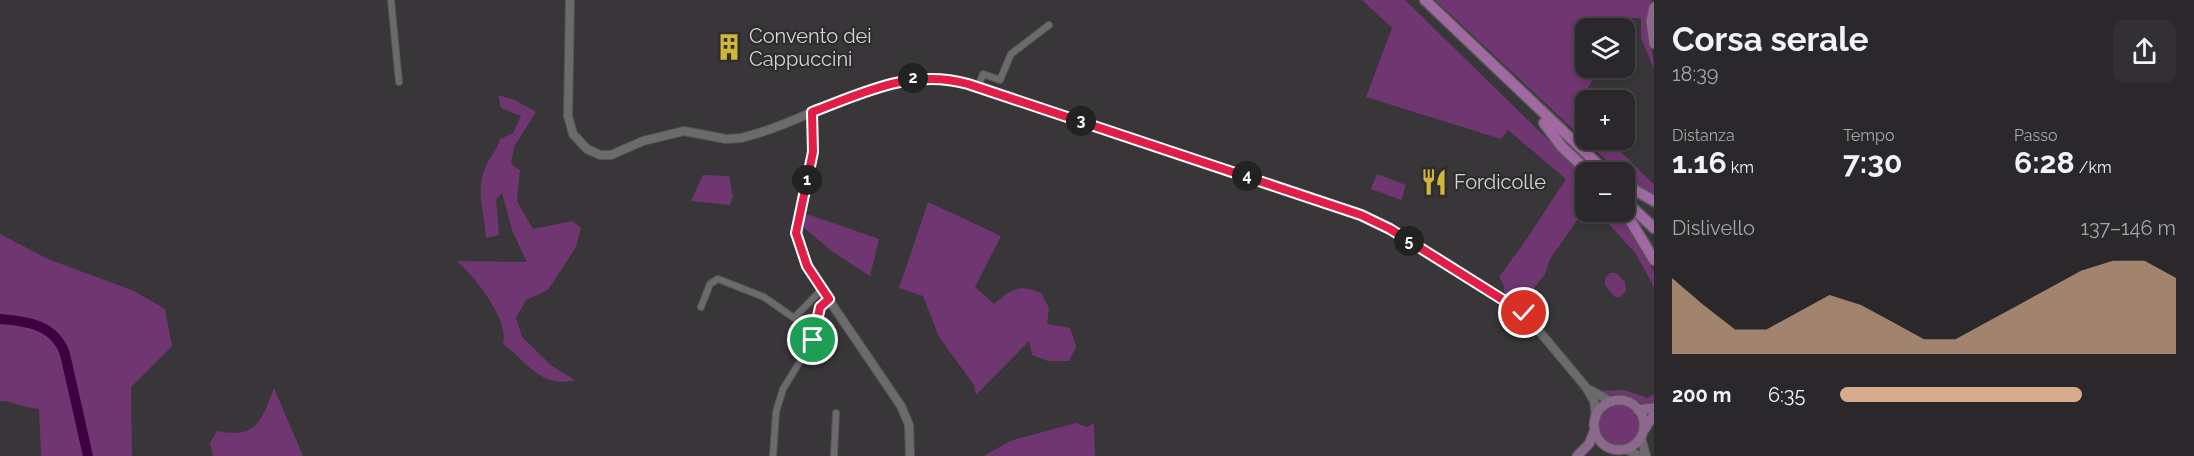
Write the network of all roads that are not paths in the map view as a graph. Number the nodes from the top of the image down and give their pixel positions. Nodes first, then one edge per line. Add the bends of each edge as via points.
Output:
1 (391, 0) edge
2 (570, 0) edge
3 (1415, 0) edge
4 (1425, 0) edge
5 (1654, 7) edge
6 (1049, 25) dead end
7 (1654, 44) edge
8 (399, 82) dead end
9 (978, 87) junction
10 (812, 112) junction
11 (1548, 122) junction
12 (1578, 162) edge
13 (1586, 162) edge
14 (1594, 162) edge
15 (1602, 162) edge
16 (1635, 190) edge
17 (1635, 201) edge
18 (1654, 201) edge
19 (1635, 210) edge
20 (1654, 219) edge
21 (1631, 222) edge
22 (1654, 228) edge
23 (1654, 261) edge
24 (822, 289) junction
25 (829, 299) junction
26 (701, 307) dead end
27 (1585, 386) junction
28 (1612, 402) junction
29 (1654, 408) edge
30 (1638, 410) junction
31 (836, 413) dead end
32 (1654, 414) edge
33 (1596, 417) junction
34 (1595, 429) junction
35 (1642, 434) junction
36 (1607, 447) junction
37 (1625, 449) junction
38 (1578, 455) edge
39 (773, 456) edge
40 (834, 456) edge
41 (910, 456) edge
42 (1640, 456) edge
43 (1646, 456) edge

1 - 8 street
2 - 10 main road via 569,123 578,141 594,153 613,155 676,132 737,139
3 - 11 highway
4 - 11 highway
5 - 7 main road
6 - 9 street via 1011,54 1000,80 983,74
9 - 10 main road via 938,78 908,79
9 - 27 main road via 1377,222 1519,309
10 - 24 street via 813,152 796,233 804,261
11 - 12 highway via 1562,147
11 - 13 highway
11 - 14 highway
11 - 15 highway via 1569,131
16 - 18 highway
17 - 20 highway
19 - 22 highway
21 - 23 highway
24 - 25 street
24 - 26 street via 794,318 764,297 718,279 710,284
25 - 39 street via 820,307 812,342 783,389 776,412
25 - 41 street via 902,406 909,425
27 - 28 main road
27 - 33 main road via 1594,401
28 - 30 main road via 1624,401
28 - 33 main road via 1602,407
29 - 30 main road
30 - 35 main road via 1643,418
31 - 40 street
32 - 35 main road
33 - 34 main road
34 - 36 main road
34 - 38 main road
35 - 37 main road
35 - 43 main road
36 - 37 main road
36 - 38 main road
37 - 42 main road

